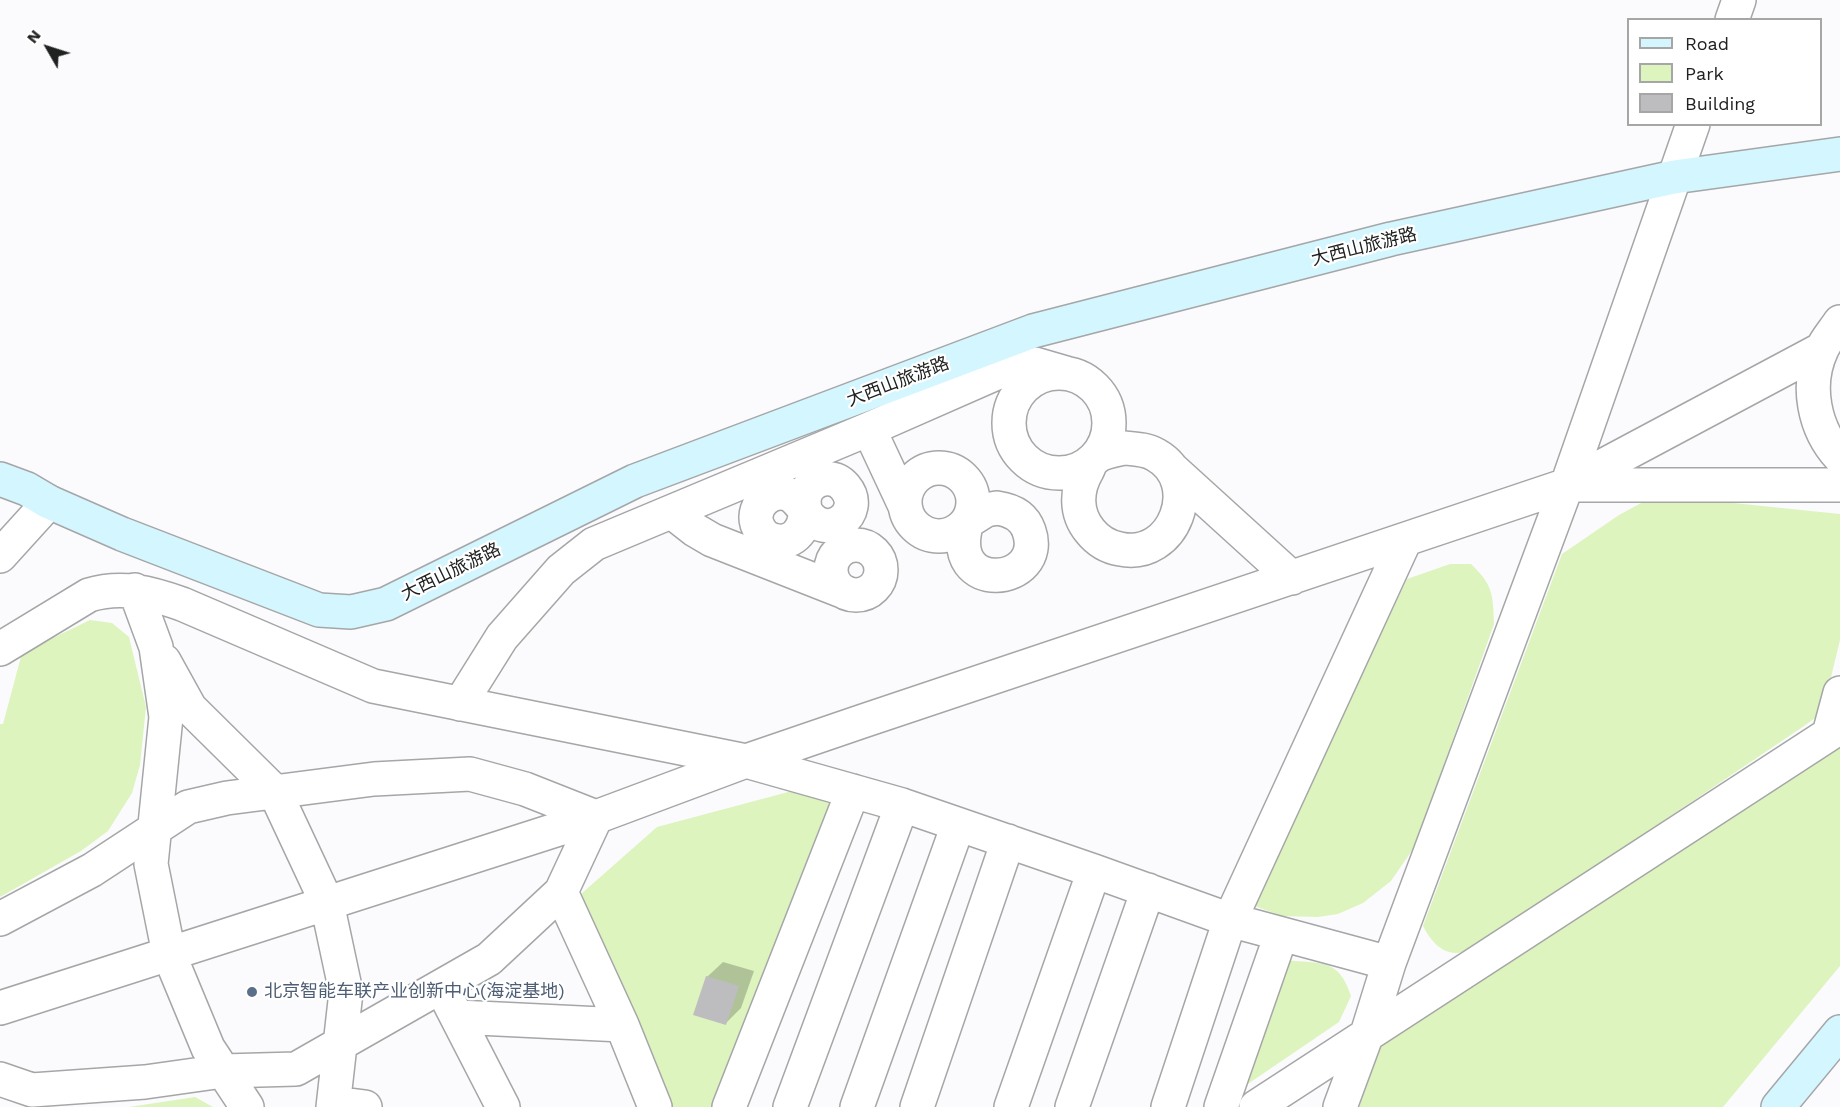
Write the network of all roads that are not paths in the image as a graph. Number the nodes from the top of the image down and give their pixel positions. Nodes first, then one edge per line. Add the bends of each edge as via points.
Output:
1 (1739, 0) edge
2 (1733, 18) edge
3 (1692, 126) edge
4 (1840, 154) edge
5 (1674, 177) junction
6 (1840, 322) edge
7 (1822, 350) junction
8 (1066, 373) junction
9 (869, 429) junction
10 (1840, 457) edge
11 (1094, 459) junction
12 (1168, 465) junction
13 (0, 479) edge
14 (743, 482) junction
15 (1567, 485) junction
16 (1840, 485) edge
17 (49, 502) junction
18 (905, 506) junction
19 (672, 512) junction
20 (806, 512) dead end
21 (1405, 540) junction
22 (0, 556) edge
23 (1292, 578) junction
24 (135, 590) junction
25 (847, 592) dead end
26 (156, 647) junction
27 (0, 649) edge
28 (1840, 693) edge
29 (460, 704) junction
30 (1834, 731) edge
31 (746, 761) junction
32 (853, 791) junction
33 (275, 792) junction
34 (902, 805) junction
35 (596, 817) junction
36 (958, 825) junction
37 (154, 830) junction
38 (1008, 841) junction
39 (1094, 870) junction
40 (1148, 890) junction
41 (561, 892) junction
42 (327, 903) junction
43 (0, 919) edge
44 (1230, 921) junction
45 (1281, 935) junction
46 (169, 954) junction
47 (1389, 963) junction
48 (441, 987) junction
49 (0, 1008) edge
50 (457, 1017) junction
51 (622, 1025) junction
52 (1840, 1032) edge
53 (1368, 1034) junction
54 (340, 1046) junction
55 (223, 1071) junction
56 (0, 1079) edge
57 (647, 1103) edge
58 (344, 1106) edge
59 (247, 1107) edge
60 (503, 1107) edge
61 (729, 1107) edge
62 (790, 1107) edge
63 (857, 1107) edge
64 (917, 1107) edge
65 (1011, 1107) edge
66 (1072, 1107) edge
67 (1168, 1107) edge
68 (1221, 1107) edge
69 (1256, 1107) edge
70 (1340, 1107) edge
71 (1778, 1107) edge

1 - 2 street
3 - 5 street
4 - 5 street, 大西山旅游路
5 - 15 street
5 - 17 street, 大西山旅游路 via 1391,239 1033,331 635,481 386,604 351,612 319,610
6 - 7 street
7 - 10 street via 1813,382 1815,415 1829,445
7 - 15 street
8 - 9 street via 1035,364 1017,364
8 - 11 street via 1092,384 1107,407 1108,435
8 - 11 street via 1038,377 1016,397 1010,411 1013,443 1021,457 1049,472 1065,473
9 - 14 street
9 - 18 street
11 - 12 street via 1124,448 1141,449
11 - 12 street via 1084,475 1078,508 1095,537 1110,547 1126,550 1143,549 1159,541 1179,513 1179,488
12 - 23 street
13 - 17 street, 大西山旅游路
14 - 19 street
14 - 20 street via 758,526 768,539 791,540 802,528
15 - 16 street
15 - 21 street
15 - 47 street
17 - 22 street
18 - 18 street via 916,527 937,536 959,530 967,522 974,503 963,476 935,467 910,484
19 - 25 street via 712,540
19 - 29 street via 594,544 561,570 502,637
21 - 23 street
21 - 44 street
23 - 31 street
24 - 26 street
24 - 27 street via 89,595
24 - 29 street via 182,604 373,686
26 - 33 street via 190,708
26 - 37 street via 166,717
28 - 30 street
29 - 31 street
30 - 53 street
31 - 32 street
31 - 35 street
32 - 34 street
32 - 61 street
33 - 35 street via 374,779 470,774 525,789
33 - 37 street via 188,807
33 - 42 street
34 - 36 street
34 - 62 street
35 - 41 street
35 - 42 street
36 - 38 street
36 - 63 street
37 - 43 street via 92,870
37 - 46 street via 151,864
38 - 39 street
38 - 64 street
39 - 40 street
39 - 65 street
40 - 44 street
40 - 66 street
41 - 48 street via 489,959
41 - 51 street
42 - 46 street
42 - 54 street via 346,992
44 - 45 street
44 - 67 street
45 - 47 street
45 - 68 street
46 - 49 street
46 - 55 street via 208,1048
47 - 53 street
48 - 50 street
48 - 54 street
50 - 51 street
50 - 60 street
51 - 57 street
52 - 71 street
53 - 69 street
53 - 70 street
54 - 55 street via 296,1069
54 - 58 street
55 - 56 street via 145,1082 32,1090
55 - 59 street

